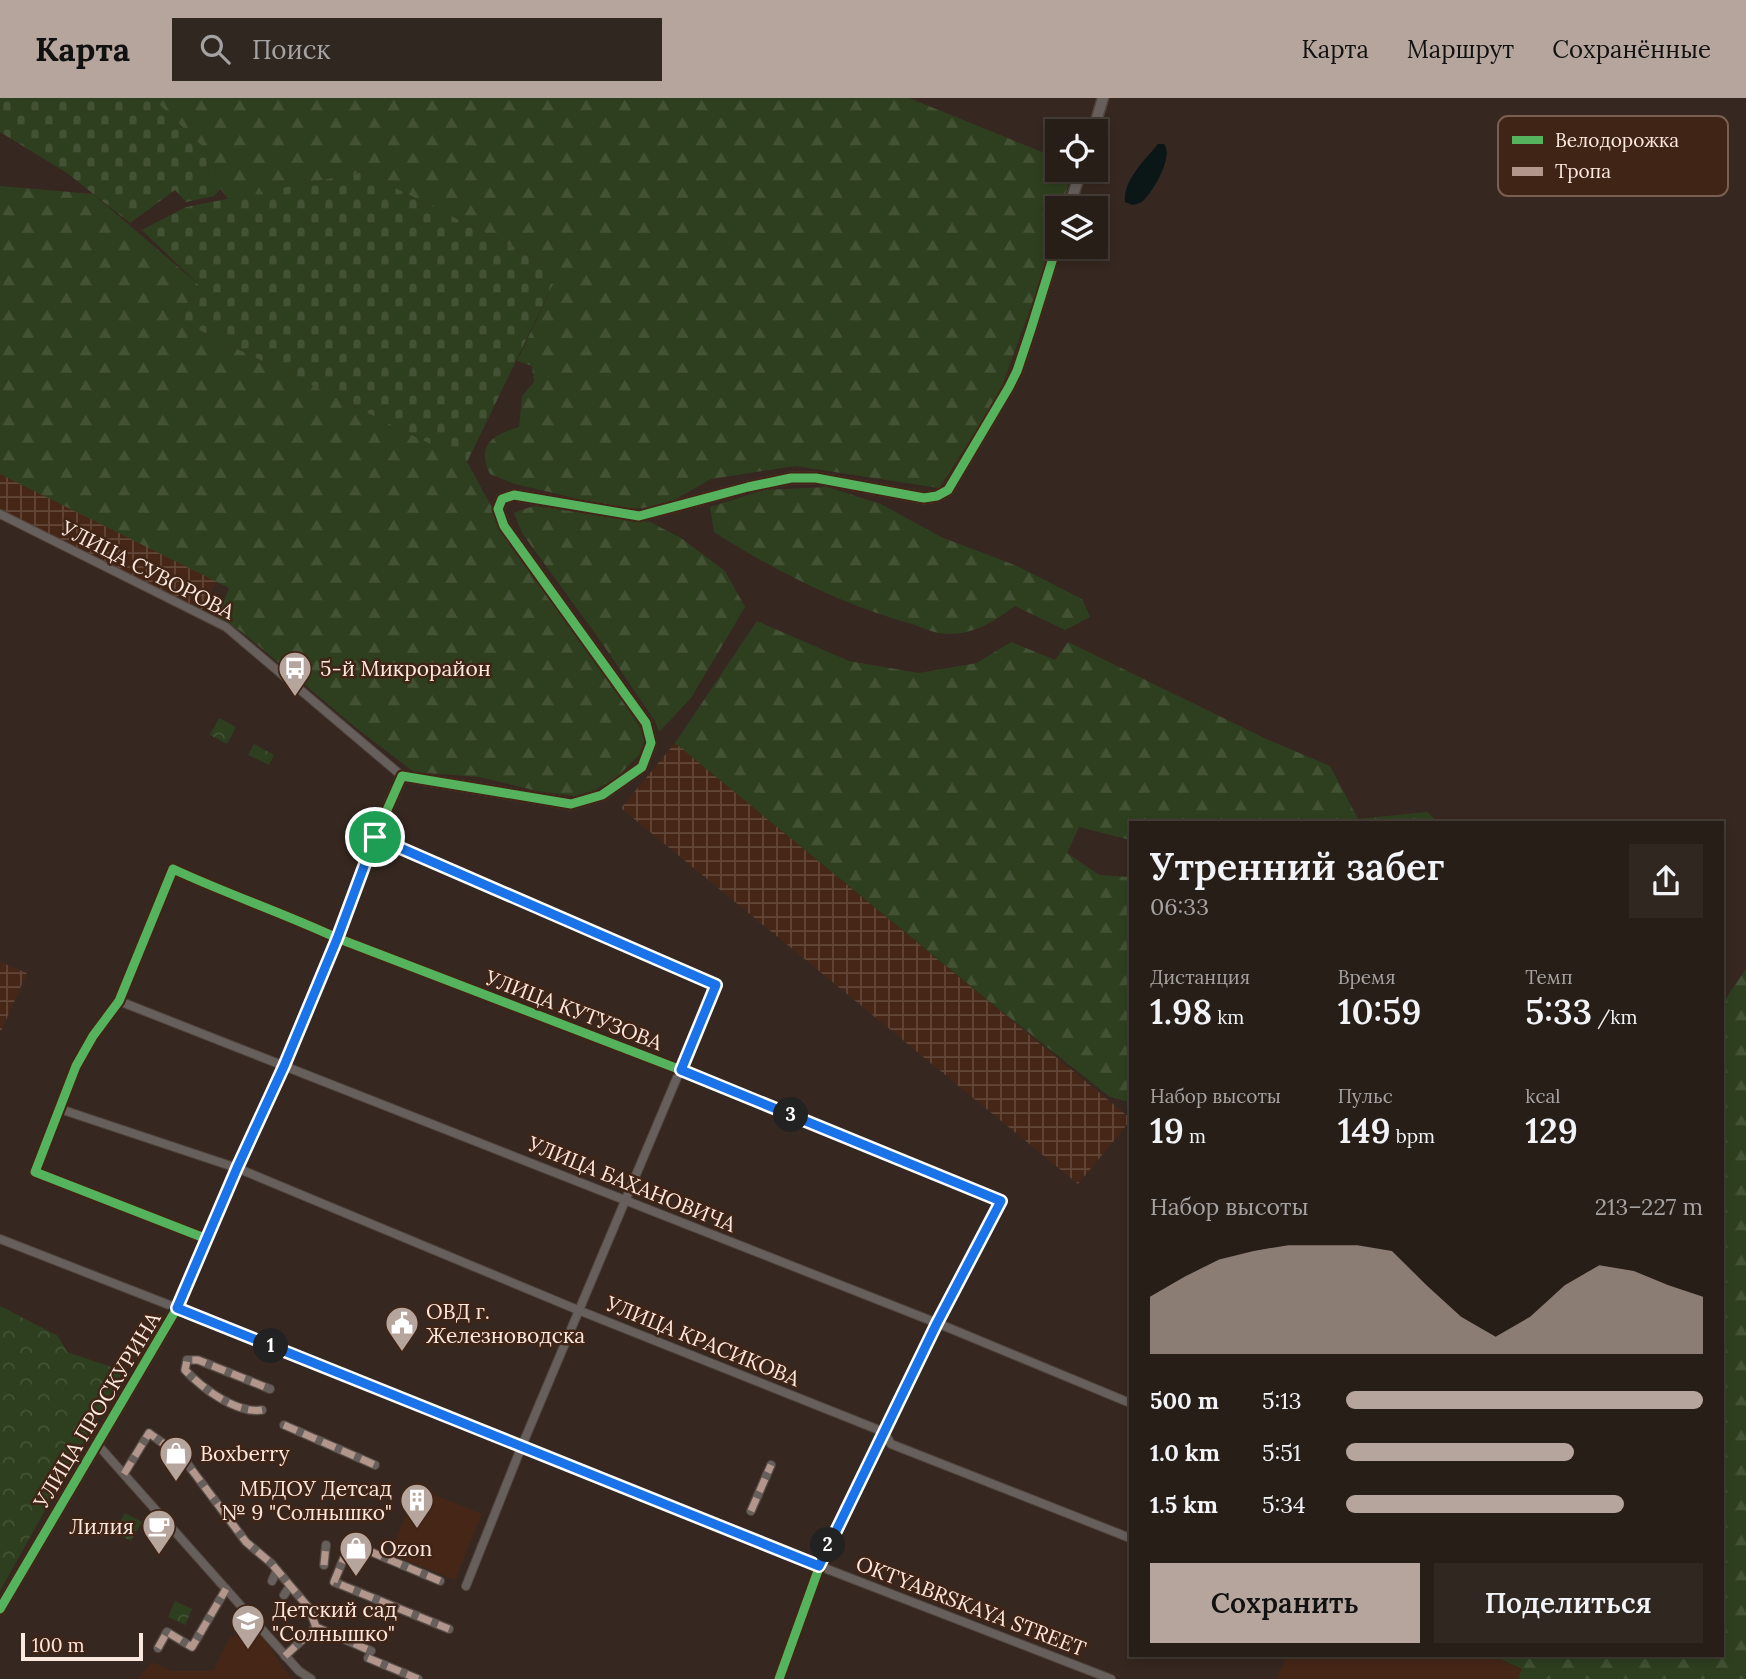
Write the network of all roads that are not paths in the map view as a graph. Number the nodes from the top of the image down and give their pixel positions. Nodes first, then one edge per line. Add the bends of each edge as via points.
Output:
1 (1102, 98) edge
2 (1096, 119) edge
3 (1053, 259) edge
4 (0, 514) edge
5 (402, 776) junction
6 (375, 837) junction
7 (337, 939) junction
8 (119, 1001) junction
9 (284, 1066) junction
10 (681, 1070) junction
11 (60, 1109) junction
12 (237, 1168) junction
13 (627, 1200) junction
14 (0, 1239) edge
15 (207, 1239) junction
16 (177, 1308) junction
17 (578, 1310) junction
18 (937, 1323) junction
19 (270, 1389) dead end
20 (1129, 1403) edge
21 (262, 1410) dead end
22 (287, 1425) dead end
23 (884, 1432) junction
24 (97, 1444) junction
25 (521, 1448) junction
26 (373, 1462) dead end
27 (771, 1465) dead end
28 (124, 1474) junction
29 (751, 1511) dead end
30 (1129, 1538) edge
31 (326, 1545) dead end
32 (324, 1565) dead end
33 (819, 1566) junction
34 (277, 1570) junction
35 (272, 1581) dead end
36 (440, 1581) dead end
37 (290, 1586) junction
38 (466, 1586) dead end
39 (226, 1589) junction
40 (285, 1595) dead end
41 (0, 1609) edge
42 (316, 1627) junction
43 (449, 1629) dead end
44 (158, 1648) dead end
45 (285, 1656) junction
46 (311, 1679) edge
47 (418, 1679) edge
48 (779, 1679) edge
49 (1111, 1679) edge

1 - 2 street
3 - 5 street via 1017,371 960,473 948,490 937,496 924,498 816,478 790,478 639,516 514,495 502,499 498,509 504,526 646,723 651,743 642,767 602,795 571,804
4 - 5 street, УЛИЦА СУВОРОВА via 226,627
5 - 6 street, УЛИЦА ПРОСКУРИНА
6 - 7 street, УЛИЦА ПРОСКУРИНА
6 - 10 street via 716,985
7 - 8 street, УЛИЦА КУТУЗОВА via 173,869
7 - 9 street, УЛИЦА ПРОСКУРИНА
7 - 10 street, УЛИЦА КУТУЗОВА
8 - 9 street, УЛИЦА БАХАНОВИЧА
8 - 11 street via 76,1066
9 - 12 street, УЛИЦА ПРОСКУРИНА
9 - 13 street, УЛИЦА БАХАНОВИЧА
10 - 13 street
10 - 18 street, УЛИЦА КУТУЗОВА via 1001,1201
11 - 12 street, УЛИЦА КРАСИКОВА
11 - 15 street via 35,1172
12 - 15 street, УЛИЦА ПРОСКУРИНА
12 - 17 street, УЛИЦА КРАСИКОВА
13 - 17 street
13 - 18 street, УЛИЦА БАХАНОВИЧА
14 - 16 street, OKTYABRSKAYA STREET
15 - 16 street, УЛИЦА ПРОСКУРИНА
16 - 24 street, УЛИЦА ПРОСКУРИНА
16 - 25 street, OKTYABRSKAYA STREET
17 - 23 street, УЛИЦА КРАСИКОВА
17 - 25 street
18 - 20 street, УЛИЦА БАХАНОВИЧА
18 - 23 street
19 - 21 street via 198,1360 187,1360 185,1365 203,1389 250,1412
22 - 26 street
23 - 30 street, УЛИЦА КРАСИКОВА via 891,1444
23 - 33 street
24 - 28 street
24 - 41 street, УЛИЦА ПРОСКУРИНА
25 - 33 street, OKTYABRSKAYA STREET
25 - 38 street
27 - 29 street
28 - 34 street via 149,1433 183,1458 246,1542
28 - 39 street
31 - 32 street
33 - 48 street
33 - 49 street, OKTYABRSKAYA STREET
34 - 35 street
34 - 37 street
36 - 43 street via 350,1544 334,1582
37 - 40 street
37 - 42 street
39 - 44 street via 192,1647 167,1632
39 - 45 street
42 - 45 street
42 - 47 street
45 - 46 street

